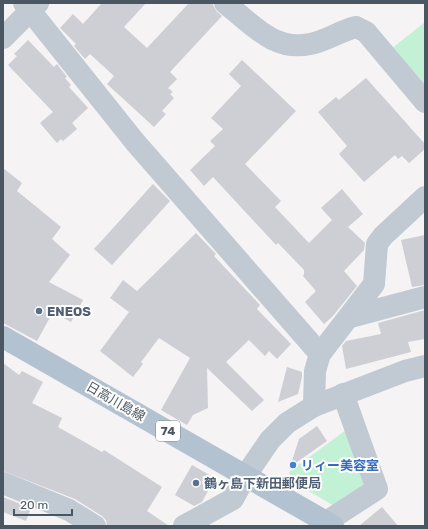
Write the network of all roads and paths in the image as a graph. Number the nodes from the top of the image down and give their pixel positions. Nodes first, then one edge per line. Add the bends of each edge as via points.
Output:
1 (226, 3) edge
2 (31, 6) edge
3 (3, 38) edge
4 (425, 102) edge
5 (422, 205) edge
6 (425, 297) edge
7 (350, 317) junction
8 (3, 337) edge
9 (320, 354) junction
10 (425, 366) edge
11 (343, 394) junction
12 (314, 406) junction
13 (246, 475) junction
14 (3, 483) edge
15 (233, 499) junction
16 (330, 524) edge
17 (95, 526) edge
18 (184, 526) edge
19 (216, 526) edge

1 - 4 street via 274,42 291,47 312,44 356,27 366,32
2 - 3 street
2 - 9 street via 135,142
5 - 7 street via 383,236 377,244 374,284
6 - 7 street
7 - 9 street
8 - 13 main road, 日高川島線 / 74
9 - 12 street via 315,371
10 - 11 street
11 - 12 street
11 - 16 street via 377,489
12 - 13 street via 287,423 270,440
13 - 15 street
13 - 16 main road, 日高川島線 / 74
14 - 17 street via 69,510
15 - 18 street
15 - 19 street

